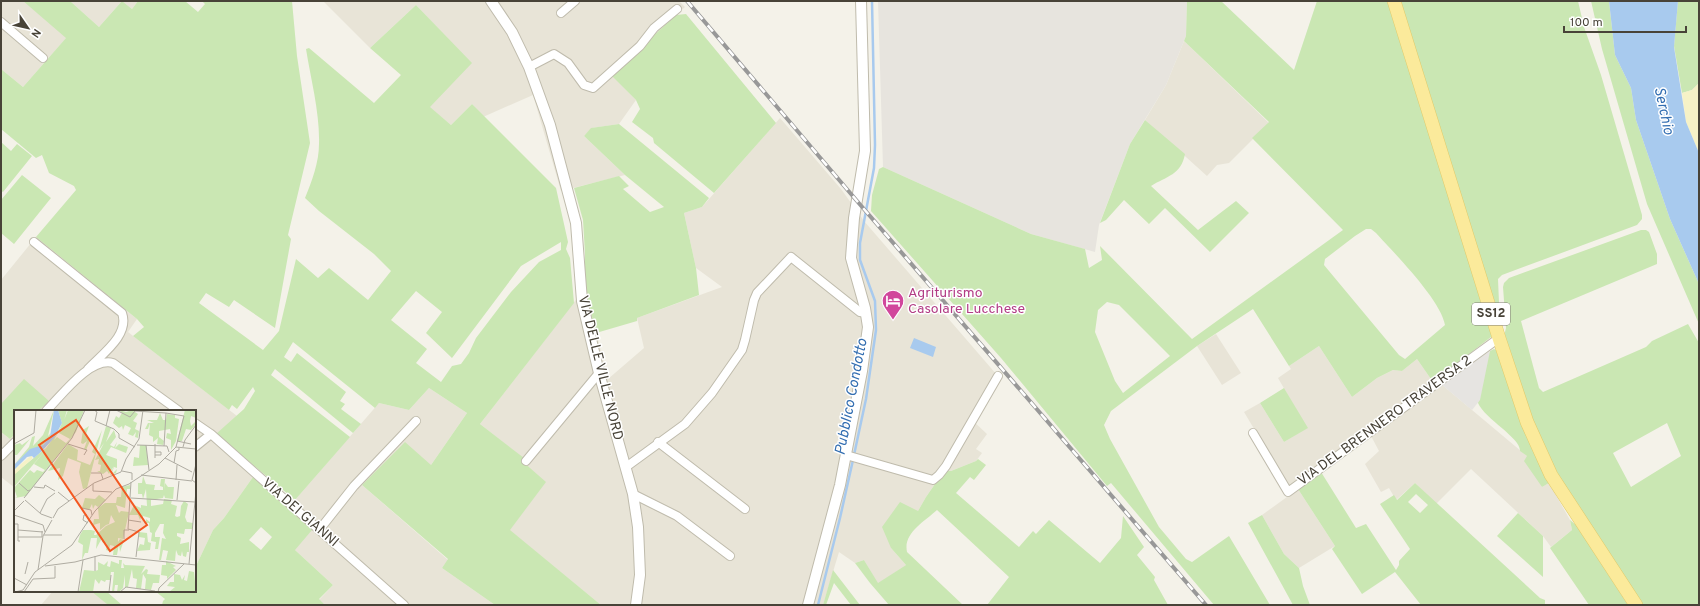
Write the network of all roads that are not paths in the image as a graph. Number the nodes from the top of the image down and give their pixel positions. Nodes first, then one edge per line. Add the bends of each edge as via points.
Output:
1 (492, 1) edge
2 (575, 1) edge
3 (861, 1) edge
4 (1394, 1) edge
5 (677, 9) dead end
6 (561, 13) dead end
7 (1, 22) edge
8 (43, 58) dead end
9 (529, 67) junction
10 (34, 242) dead end
11 (866, 313) junction
12 (1499, 338) junction
13 (88, 368) junction
14 (599, 373) junction
15 (998, 376) dead end
16 (47, 410) edge
17 (178, 410) edge
18 (416, 421) dead end
19 (196, 424) edge
20 (1253, 433) dead end
21 (211, 434) junction
22 (658, 442) junction
23 (14, 443) edge
24 (196, 446) edge
25 (849, 455) junction
26 (1, 456) edge
27 (526, 461) dead end
28 (626, 467) junction
29 (634, 494) junction
30 (745, 509) dead end
31 (320, 529) junction
32 (730, 556) dead end
33 (404, 605) edge
34 (636, 605) edge
35 (808, 605) edge
36 (1636, 605) edge

1 - 9 street, VIA DELLE VILLE NORD via 512,32
2 - 6 street
3 - 11 street via 865,151 851,258
4 - 12 main road, SS12
5 - 9 street via 593,88 584,85 568,63 554,54
7 - 8 street
9 - 14 street, VIA DELLE VILLE NORD via 550,125 576,223 582,301
10 - 13 street via 122,313 125,320 123,328 114,342
11 - 22 street via 860,312 791,256 757,293 742,350 712,392 685,424
11 - 25 street via 868,327
12 - 20 street, VIA DEL BRENNERO TRAVERSA 2 via 1288,492
12 - 36 main road, SS12 via 1527,422 1544,463
13 - 16 street
13 - 17 street via 106,361 113,363
14 - 27 street
14 - 28 street, VIA DELLE VILLE NORD
15 - 25 street via 946,466 933,480
18 - 31 street via 354,486
19 - 21 street, VIA DEI GIANNI
21 - 24 street
21 - 31 street, VIA DEI GIANNI
22 - 28 street
22 - 30 street
23 - 26 street
25 - 35 street
28 - 29 street, VIA DELLE VILLE NORD
29 - 32 street via 677,516
29 - 34 street, VIA DELLE VILLE NORD via 640,575
31 - 33 street, VIA DEI GIANNI

